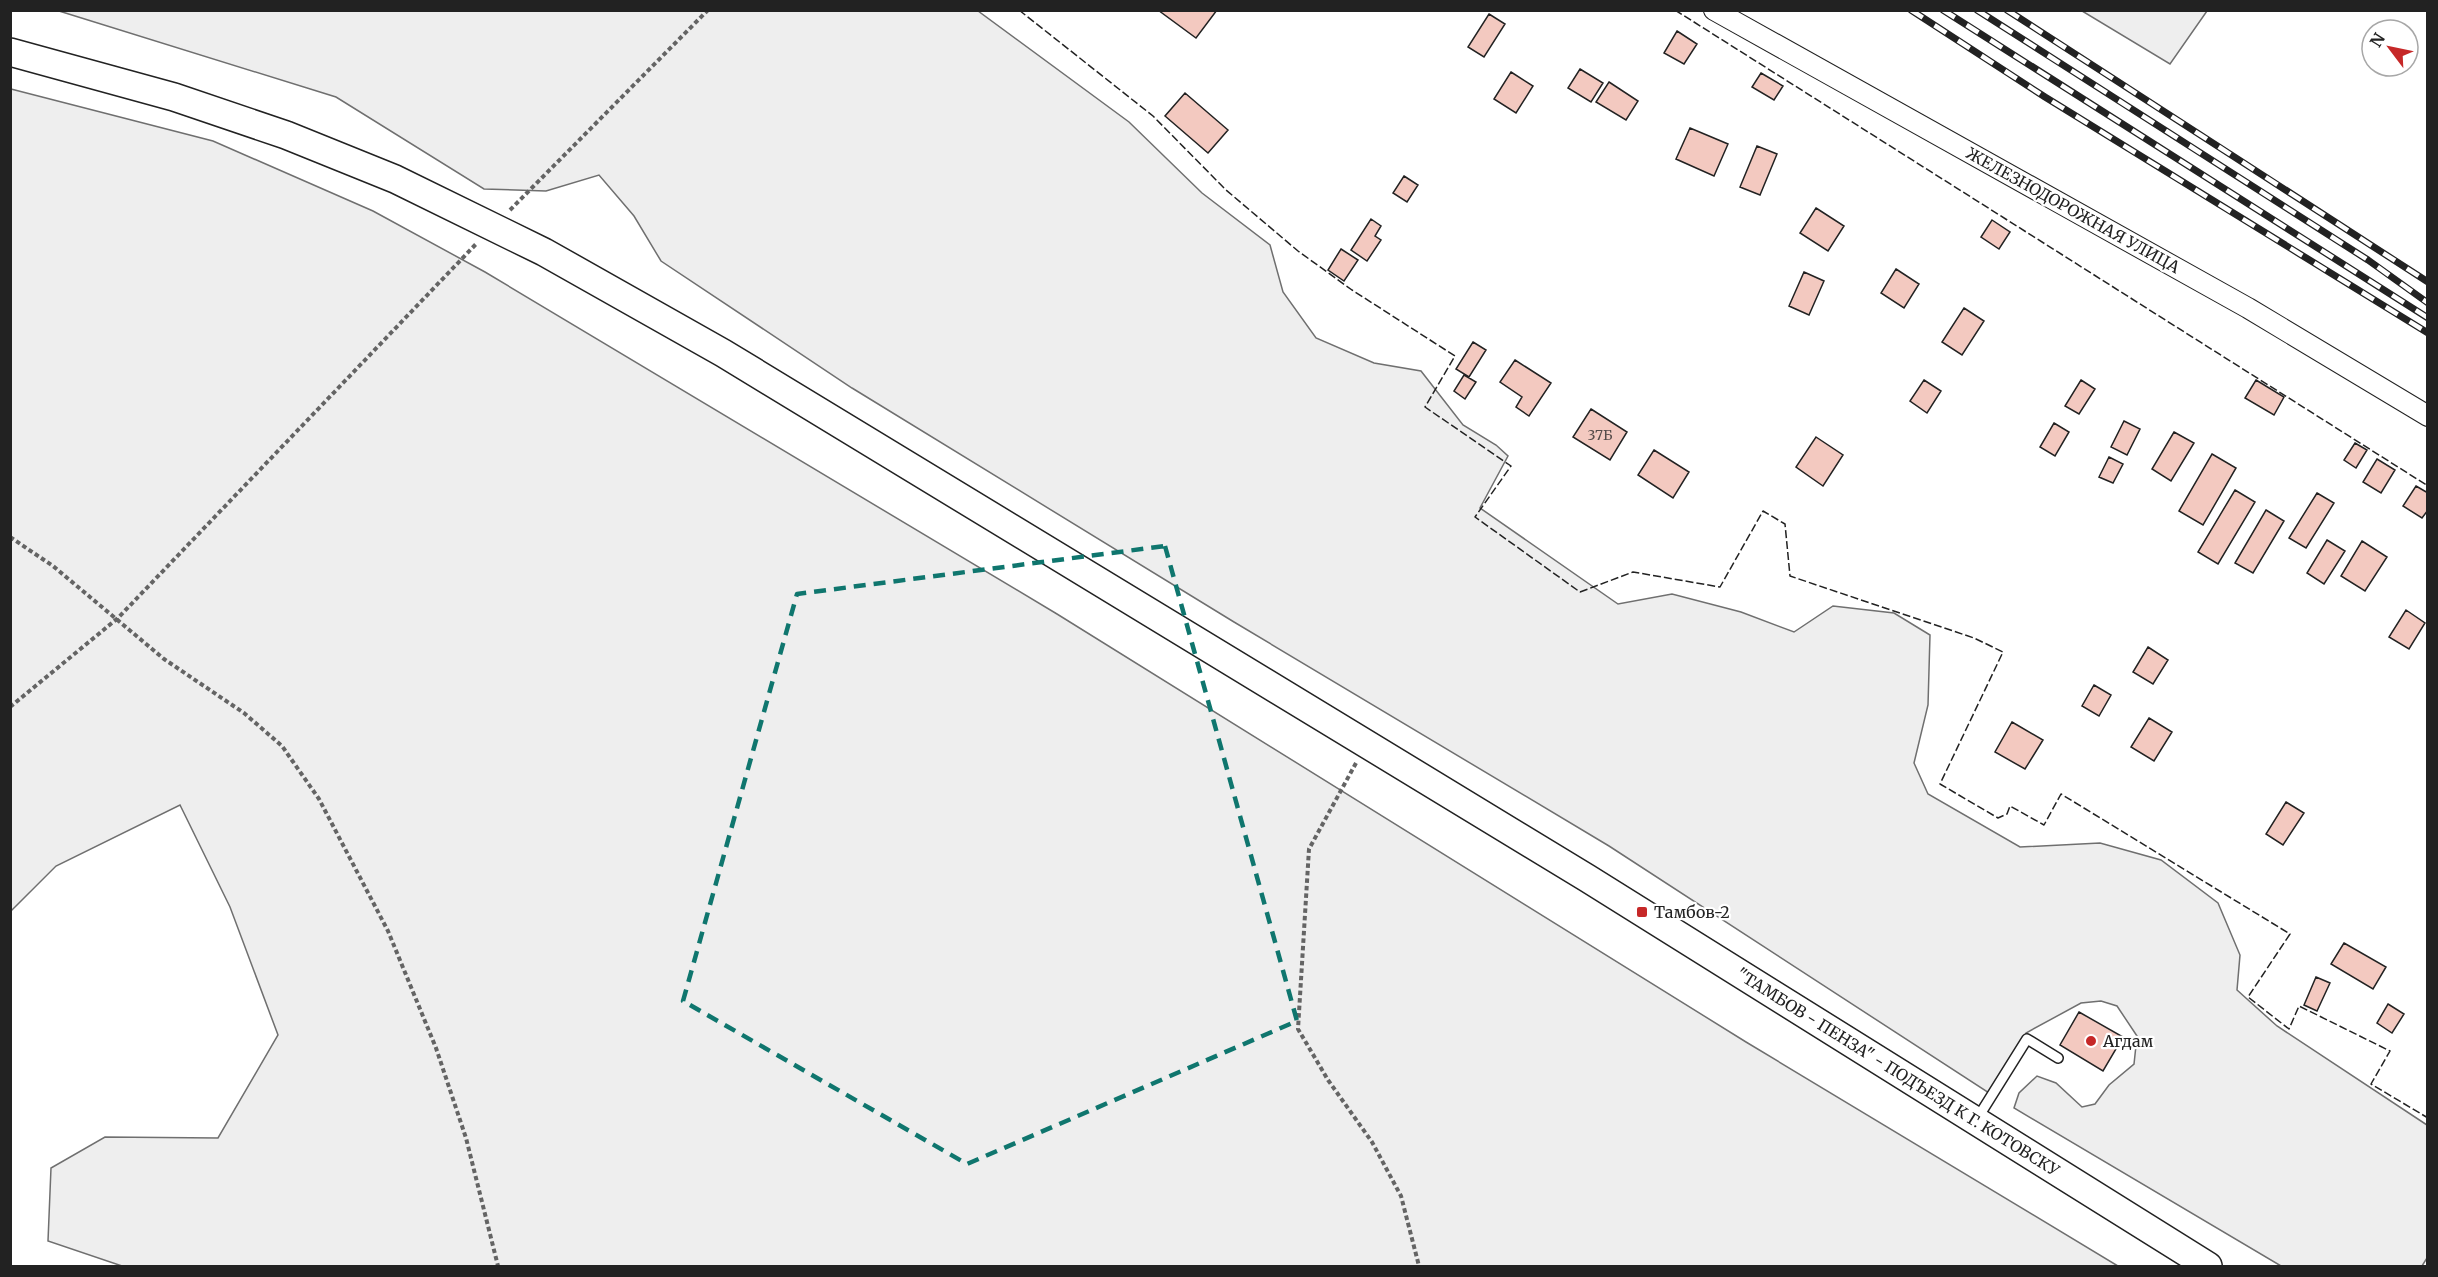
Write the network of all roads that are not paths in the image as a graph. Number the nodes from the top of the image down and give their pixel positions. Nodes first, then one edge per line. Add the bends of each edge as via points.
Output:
1 (1714, 10) edge
2 (10, 52) edge
3 (2427, 416) edge
4 (2058, 1058) dead end
5 (1976, 1121) junction
6 (2208, 1266) edge

1 - 3 street, ЖЕЛЕЗНОДОРОЖНАЯ УЛИЦА via 2248,308
2 - 5 main road, "ТАМБОВ - ПЕНЗА" - ПОДЪЕЗД К Г. КОТОВСКУ via 141,87 286,135 395,179 494,226 723,353 1587,878
4 - 5 lane via 2027,1039
5 - 6 main road, "ТАМБОВ - ПЕНЗА" - ПОДЪЕЗД К Г. КОТОВСКУ

